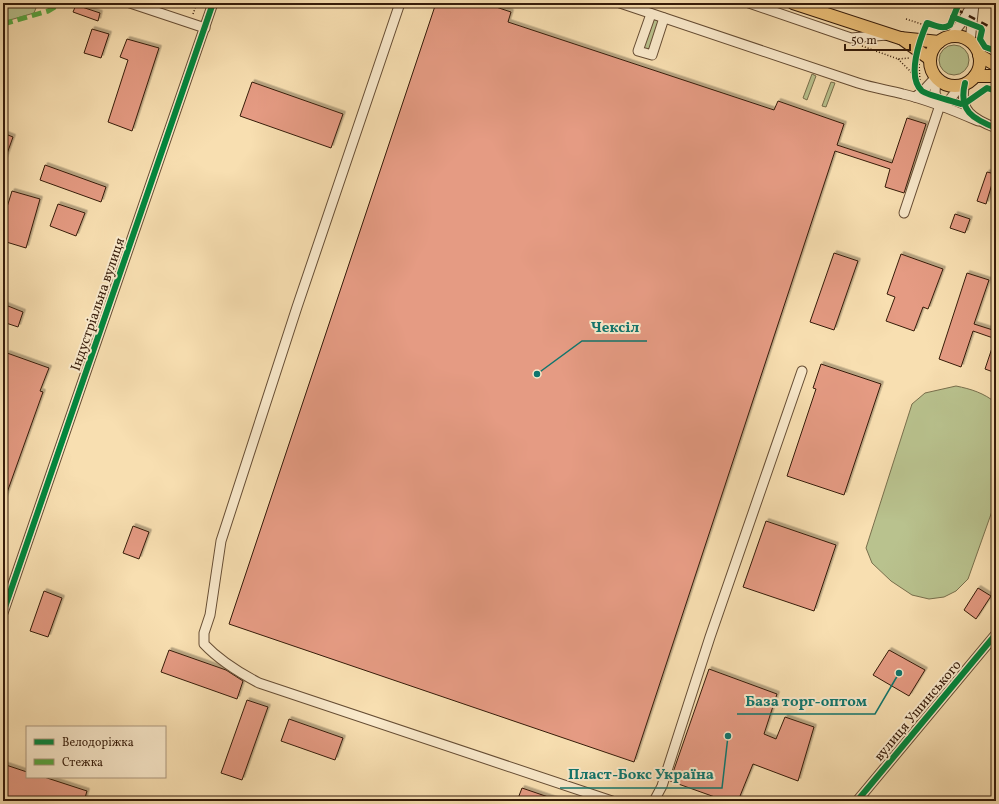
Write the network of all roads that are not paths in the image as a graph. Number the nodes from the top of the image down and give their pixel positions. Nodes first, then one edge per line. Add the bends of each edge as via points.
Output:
1 (213, 3) edge
2 (400, 3) edge
3 (620, 3) edge
4 (749, 3) edge
5 (793, 3) edge
6 (974, 3) edge
7 (136, 4) edge
8 (651, 14) junction
9 (664, 18) junction
10 (204, 28) junction
11 (946, 34) junction
12 (896, 36) junction
13 (970, 42) junction
14 (918, 49) junction
15 (979, 55) junction
16 (930, 59) junction
17 (996, 65) edge
18 (975, 76) junction
19 (996, 76) edge
20 (936, 77) junction
21 (963, 84) junction
22 (919, 91) junction
23 (942, 106) junction
24 (978, 121) junction
25 (996, 128) edge
26 (904, 213) dead end
27 (802, 372) dead end
28 (3, 613) edge
29 (996, 634) edge
30 (612, 801) edge
31 (654, 801) edge
32 (857, 801) edge

1 - 10 street, Індустріальна вулиця
2 - 30 street via 221,541 204,644 235,671 259,683
3 - 8 street
4 - 12 street via 851,38
5 - 12 main road
6 - 11 street via 962,22
6 - 13 street
7 - 10 street
8 - 9 street
8 - 9 street via 638,51 652,55
9 - 22 street via 877,89
10 - 28 street, Індустріальна вулиця
11 - 13 main road
11 - 14 main road
11 - 16 main road via 933,49
12 - 14 main road
13 - 15 main road
14 - 16 main road
15 - 17 main road
15 - 18 main road via 980,67
16 - 20 main road
18 - 19 main road
18 - 21 main road
20 - 21 main road via 948,84
20 - 22 street
20 - 23 street via 935,93
21 - 23 street
21 - 24 street via 965,108
22 - 23 street
23 - 24 street
23 - 26 street
24 - 25 street
27 - 31 street via 710,637 662,786
29 - 32 street, вулиця Ушинського

